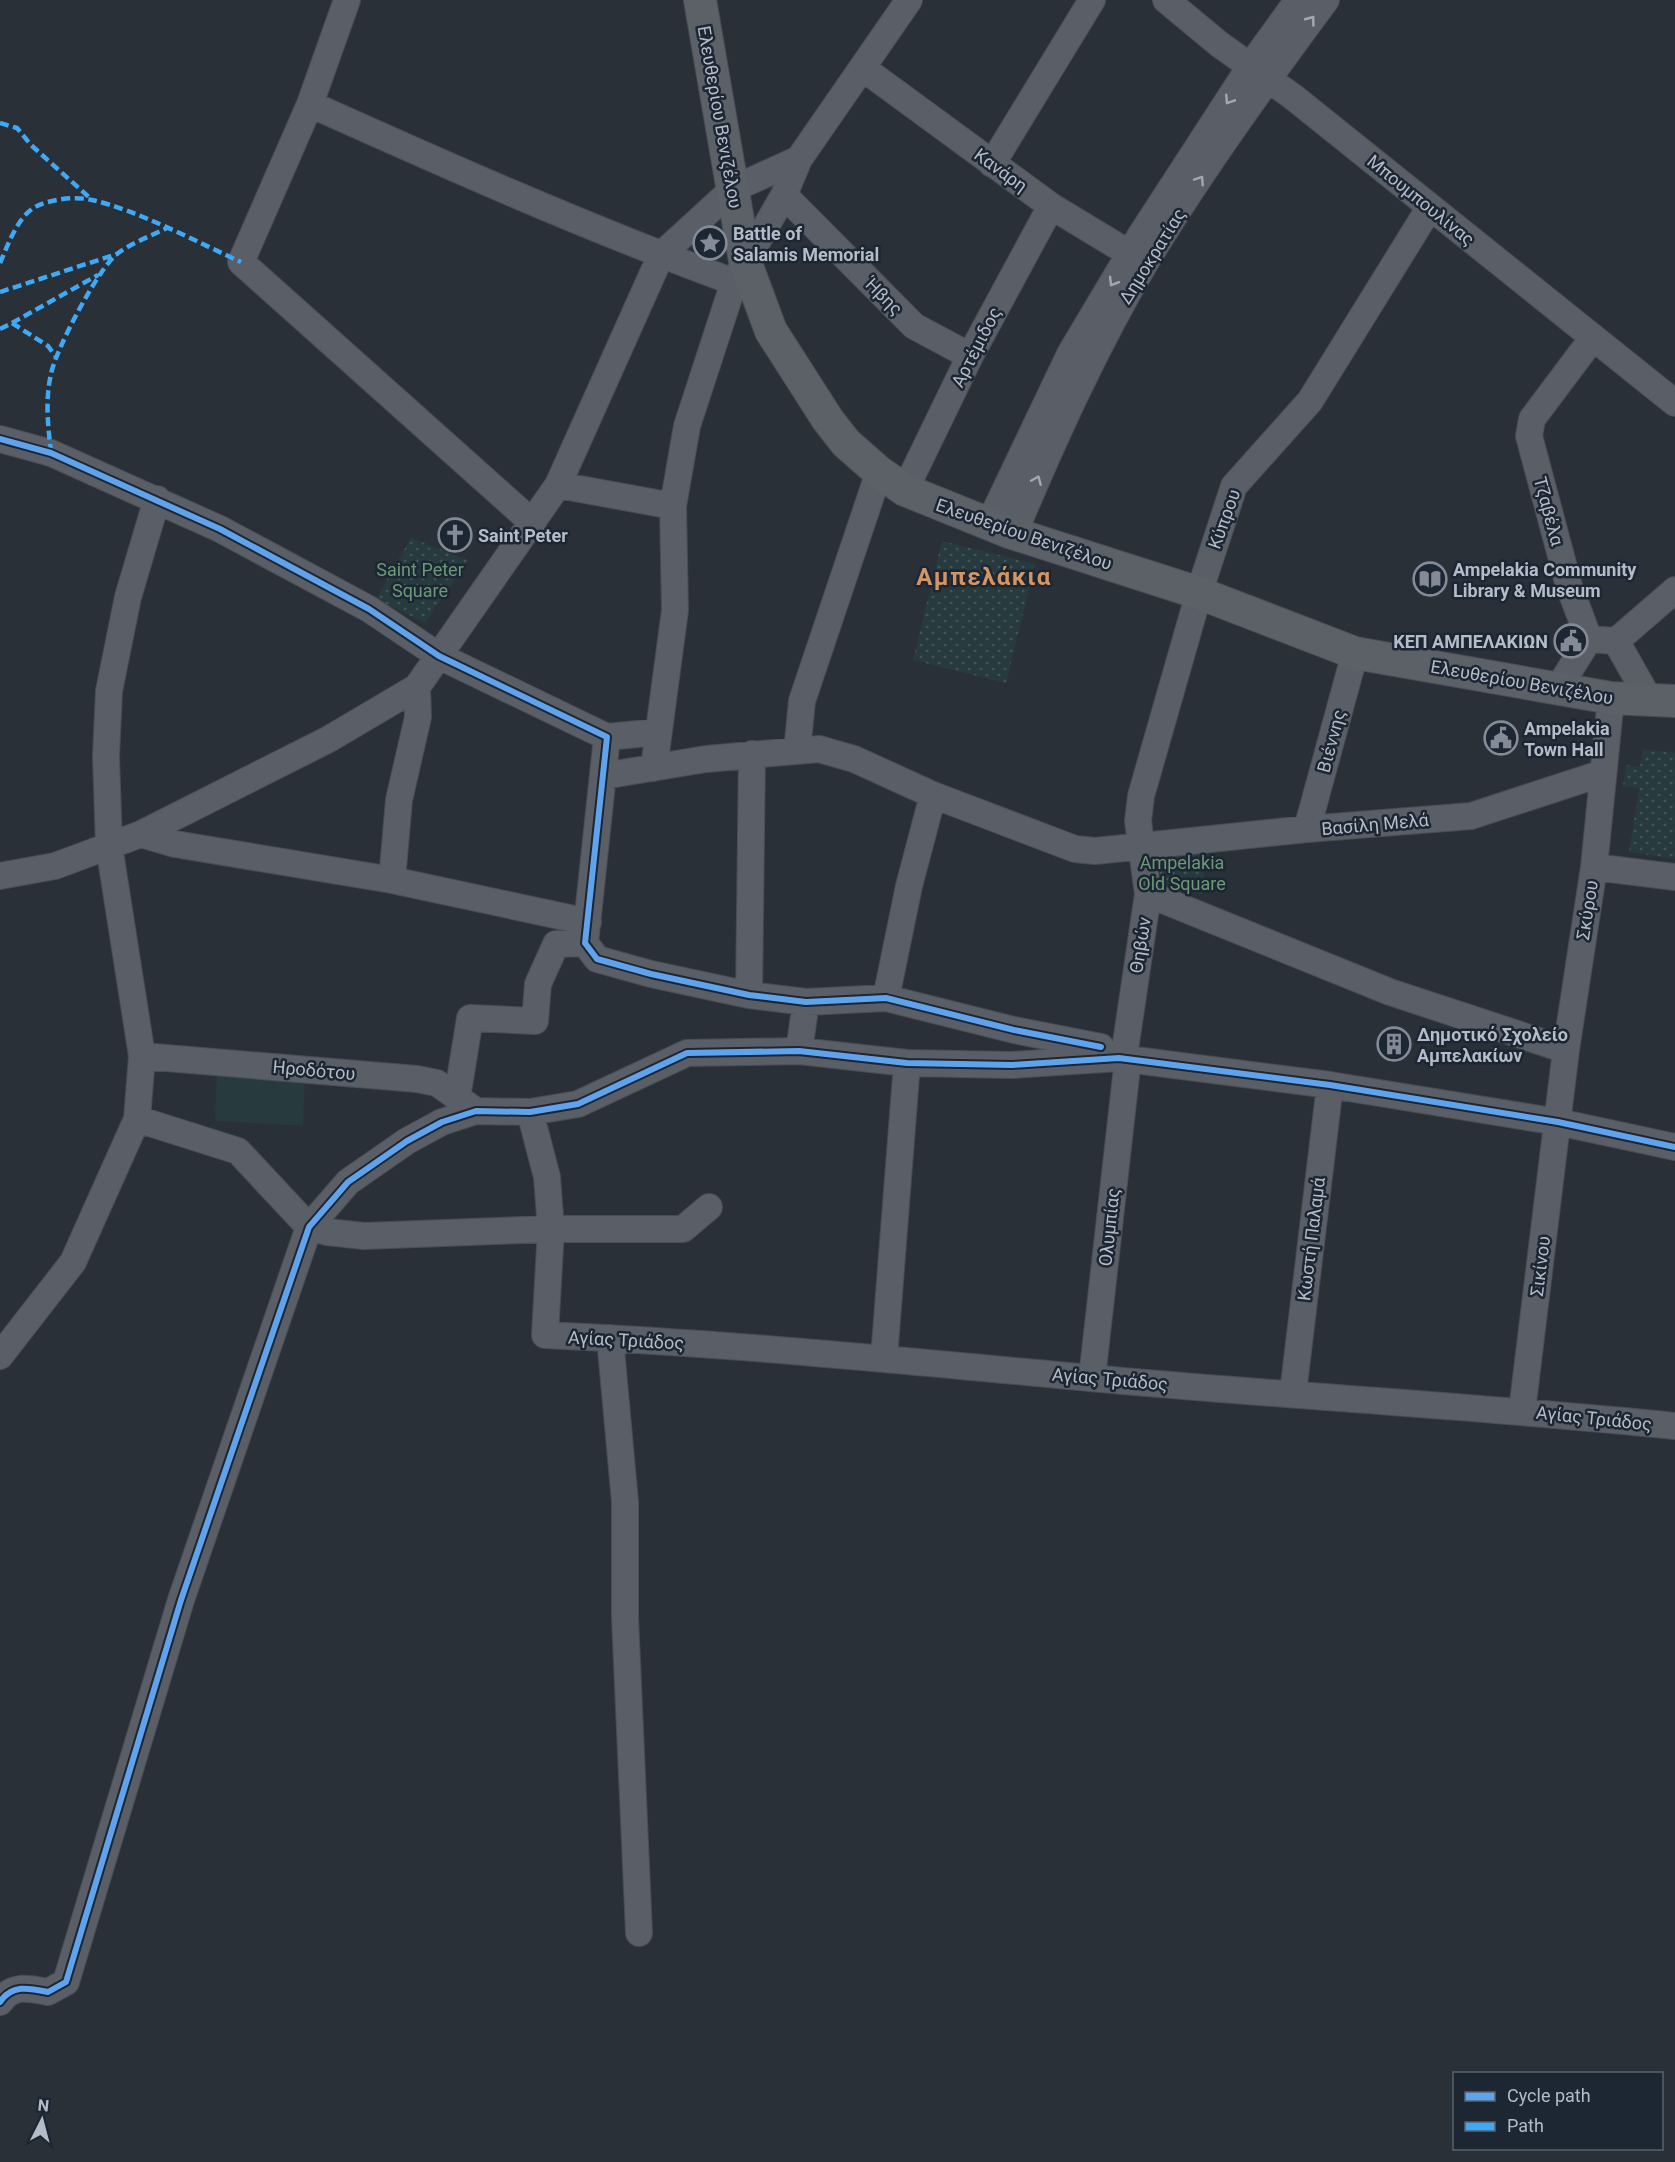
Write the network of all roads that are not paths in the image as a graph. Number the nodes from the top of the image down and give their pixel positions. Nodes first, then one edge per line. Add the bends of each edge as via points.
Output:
1 (348, 0) edge
2 (700, 0) edge
3 (909, 0) edge
4 (1092, 0) edge
5 (1166, 0) edge
6 (1298, 0) edge
7 (1326, 0) edge
8 (864, 69) junction
9 (1260, 71) junction
10 (310, 104) junction
11 (799, 159) junction
12 (992, 164) junction
13 (733, 189) junction
14 (784, 195) junction
15 (1051, 206) junction
16 (1430, 207) junction
17 (661, 255) junction
18 (1138, 258) junction
19 (739, 271) junction
20 (1592, 339) junction
21 (970, 356) junction
22 (1675, 403) edge
23 (0, 439) edge
24 (879, 472) junction
25 (558, 485) junction
26 (905, 490) junction
27 (157, 499) junction
28 (673, 506) junction
29 (533, 523) junction
30 (1001, 529) junction
31 (1675, 590) edge
32 (1199, 593) junction
33 (1589, 639) junction
34 (1616, 641) junction
35 (1355, 653) junction
36 (439, 656) junction
37 (417, 687) junction
38 (1557, 690) junction
39 (1611, 698) junction
40 (1663, 701) edge
41 (658, 732) junction
42 (607, 737) junction
43 (797, 751) junction
44 (752, 754) junction
45 (654, 768) junction
46 (1603, 773) junction
47 (603, 776) junction
48 (933, 795) junction
49 (1307, 829) junction
50 (141, 834) junction
51 (109, 846) junction
52 (1142, 846) junction
53 (1594, 867) junction
54 (0, 876) edge
55 (1675, 877) edge
56 (392, 880) junction
57 (1148, 894) junction
58 (586, 932) junction
59 (749, 995) junction
60 (886, 998) junction
61 (806, 1002) junction
62 (1014, 1030) junction
63 (1566, 1050) junction
64 (800, 1051) junction
65 (142, 1056) junction
66 (907, 1063) junction
67 (1012, 1065) junction
68 (1126, 1076) dead end
69 (1330, 1085) junction
70 (467, 1105) junction
71 (530, 1112) junction
72 (137, 1119) junction
73 (1558, 1122) junction
74 (1675, 1147) edge
75 (709, 1207) dead end
76 (309, 1227) junction
77 (551, 1229) junction
78 (610, 1338) junction
79 (0, 1356) edge
80 (884, 1358) junction
81 (1092, 1378) junction
82 (1293, 1393) junction
83 (1522, 1410) junction
84 (1675, 1426) edge
85 (639, 1933) dead end
86 (0, 2002) edge

1 - 10 street
2 - 13 main road, Ελευθερίου Βενιζέλου
3 - 8 street
4 - 12 street
5 - 9 street, Μπουμπουλίνας via 1219,45
6 - 9 street, Δημοκρατίας
9 -> 7 street, Δημοκρατίας
8 - 11 street
8 - 12 street, Κανάρη
9 - 16 street, Μπουμπουλίνας
9 - 18 street, Δημοκρατίας
10 - 17 street
10 - 29 street via 241,262
11 - 13 street
11 - 14 street
12 - 15 street, Κανάρη
13 - 17 street
13 - 19 main road, Ελευθερίου Βενιζέλου
14 - 19 street
14 - 21 street, Ήβης via 914,326
15 - 18 street, Κανάρη
15 - 21 street, Αρτέμιδος
16 - 20 street, Μπουμπουλίνας
16 - 32 street, Κύπρου via 1310,401 1234,486
17 - 19 street
17 - 25 street
18 - 30 street, Δημοκρατίας via 1070,354
19 - 24 main road, Ελευθερίου Βενιζέλου via 771,331 828,420 846,443
19 - 28 street via 687,426
20 - 22 street, Μπουμπουλίνας
20 - 33 street, Τζαβέλα via 1532,419 1529,436 1569,586
21 - 26 street, Αρτέμιδος
23 - 27 street via 51,453
24 - 26 main road, Ελευθερίου Βενιζέλου
24 - 43 street via 802,701
25 - 28 street
25 - 29 street
26 - 30 main road, Ελευθερίου Βενιζέλου
27 - 36 street via 369,609
27 - 51 street via 128,597 109,692
28 - 41 street via 675,610
29 - 36 street
30 - 32 main road, Ελευθερίου Βενιζέλου
31 - 34 street
32 - 35 main road, Ελευθερίου Βενιζέλου
32 - 52 street, Κύπρου via 1142,796 1138,821
33 - 34 street
33 - 38 street
34 - 40 street
35 - 38 main road, Ελευθερίου Βενιζέλου
35 - 49 street, Βιέννης
36 - 37 street
36 - 42 street
37 - 50 street via 329,738
37 - 56 street via 418,717 399,800
38 - 39 main road, Ελευθερίου Βενιζέλου
39 - 40 main road, Ελευθερίου Βενιζέλου
39 - 46 street, Σκύρου
41 - 42 street
41 - 45 street
42 - 47 street
43 - 44 street, Βασίλη Μελά
43 - 48 street, Βασίλη Μελά via 819,749 854,759
44 - 45 street, Βασίλη Μελά
44 - 59 street
45 - 47 street, Βασίλη Μελά
46 - 49 street, Βασίλη Μελά via 1471,816
46 - 53 street, Σκύρου
47 - 58 street
48 - 52 street, Βασίλη Μελά via 1075,849
48 - 60 street
49 - 52 street, Βασίλη Μελά
50 - 51 street
50 - 56 street via 175,844
51 - 54 street via 55,866
51 - 65 street
52 - 57 street, Θηβών
53 - 55 street
53 - 63 street, Σκύρου
56 - 58 street
57 - 62 street, Θηβών via 1113,1045
57 - 63 street via 1390,992
58 - 59 street via 597,959
58 - 70 street via 556,944 538,984 535,1021 470,1018
59 - 61 street
60 - 61 street
60 - 62 street
61 - 64 street
62 - 67 street
63 - 73 street, Σκύρου
64 - 66 street
64 - 71 street via 687,1053 578,1104
65 - 70 street, Ηροδότου via 417,1079 436,1083
65 - 72 street
66 - 67 street
66 - 80 street
67 - 69 street via 1119,1058
68 - 81 street, Ολυμπίας
69 - 73 street
69 - 82 street, Κωστή Παλαμά
70 - 71 street
70 - 76 street via 348,1182
71 - 77 street via 547,1177
72 - 76 street via 238,1151
72 - 79 street via 73,1262
73 - 74 street
73 - 83 street, Σικίνου
75 - 77 street via 683,1229
76 - 77 street via 364,1236
76 - 86 street via 181,1600 66,1982 48,1992 15,1989
77 - 78 street, Αγίας Τριάδος via 545,1335
78 - 80 street, Αγίας Τριάδος
78 - 85 street via 626,1502 625,1617
80 - 81 street, Αγίας Τριάδος
81 - 82 street, Αγίας Τριάδος
82 - 83 street, Αγίας Τριάδος
83 - 84 street, Αγίας Τριάδος

